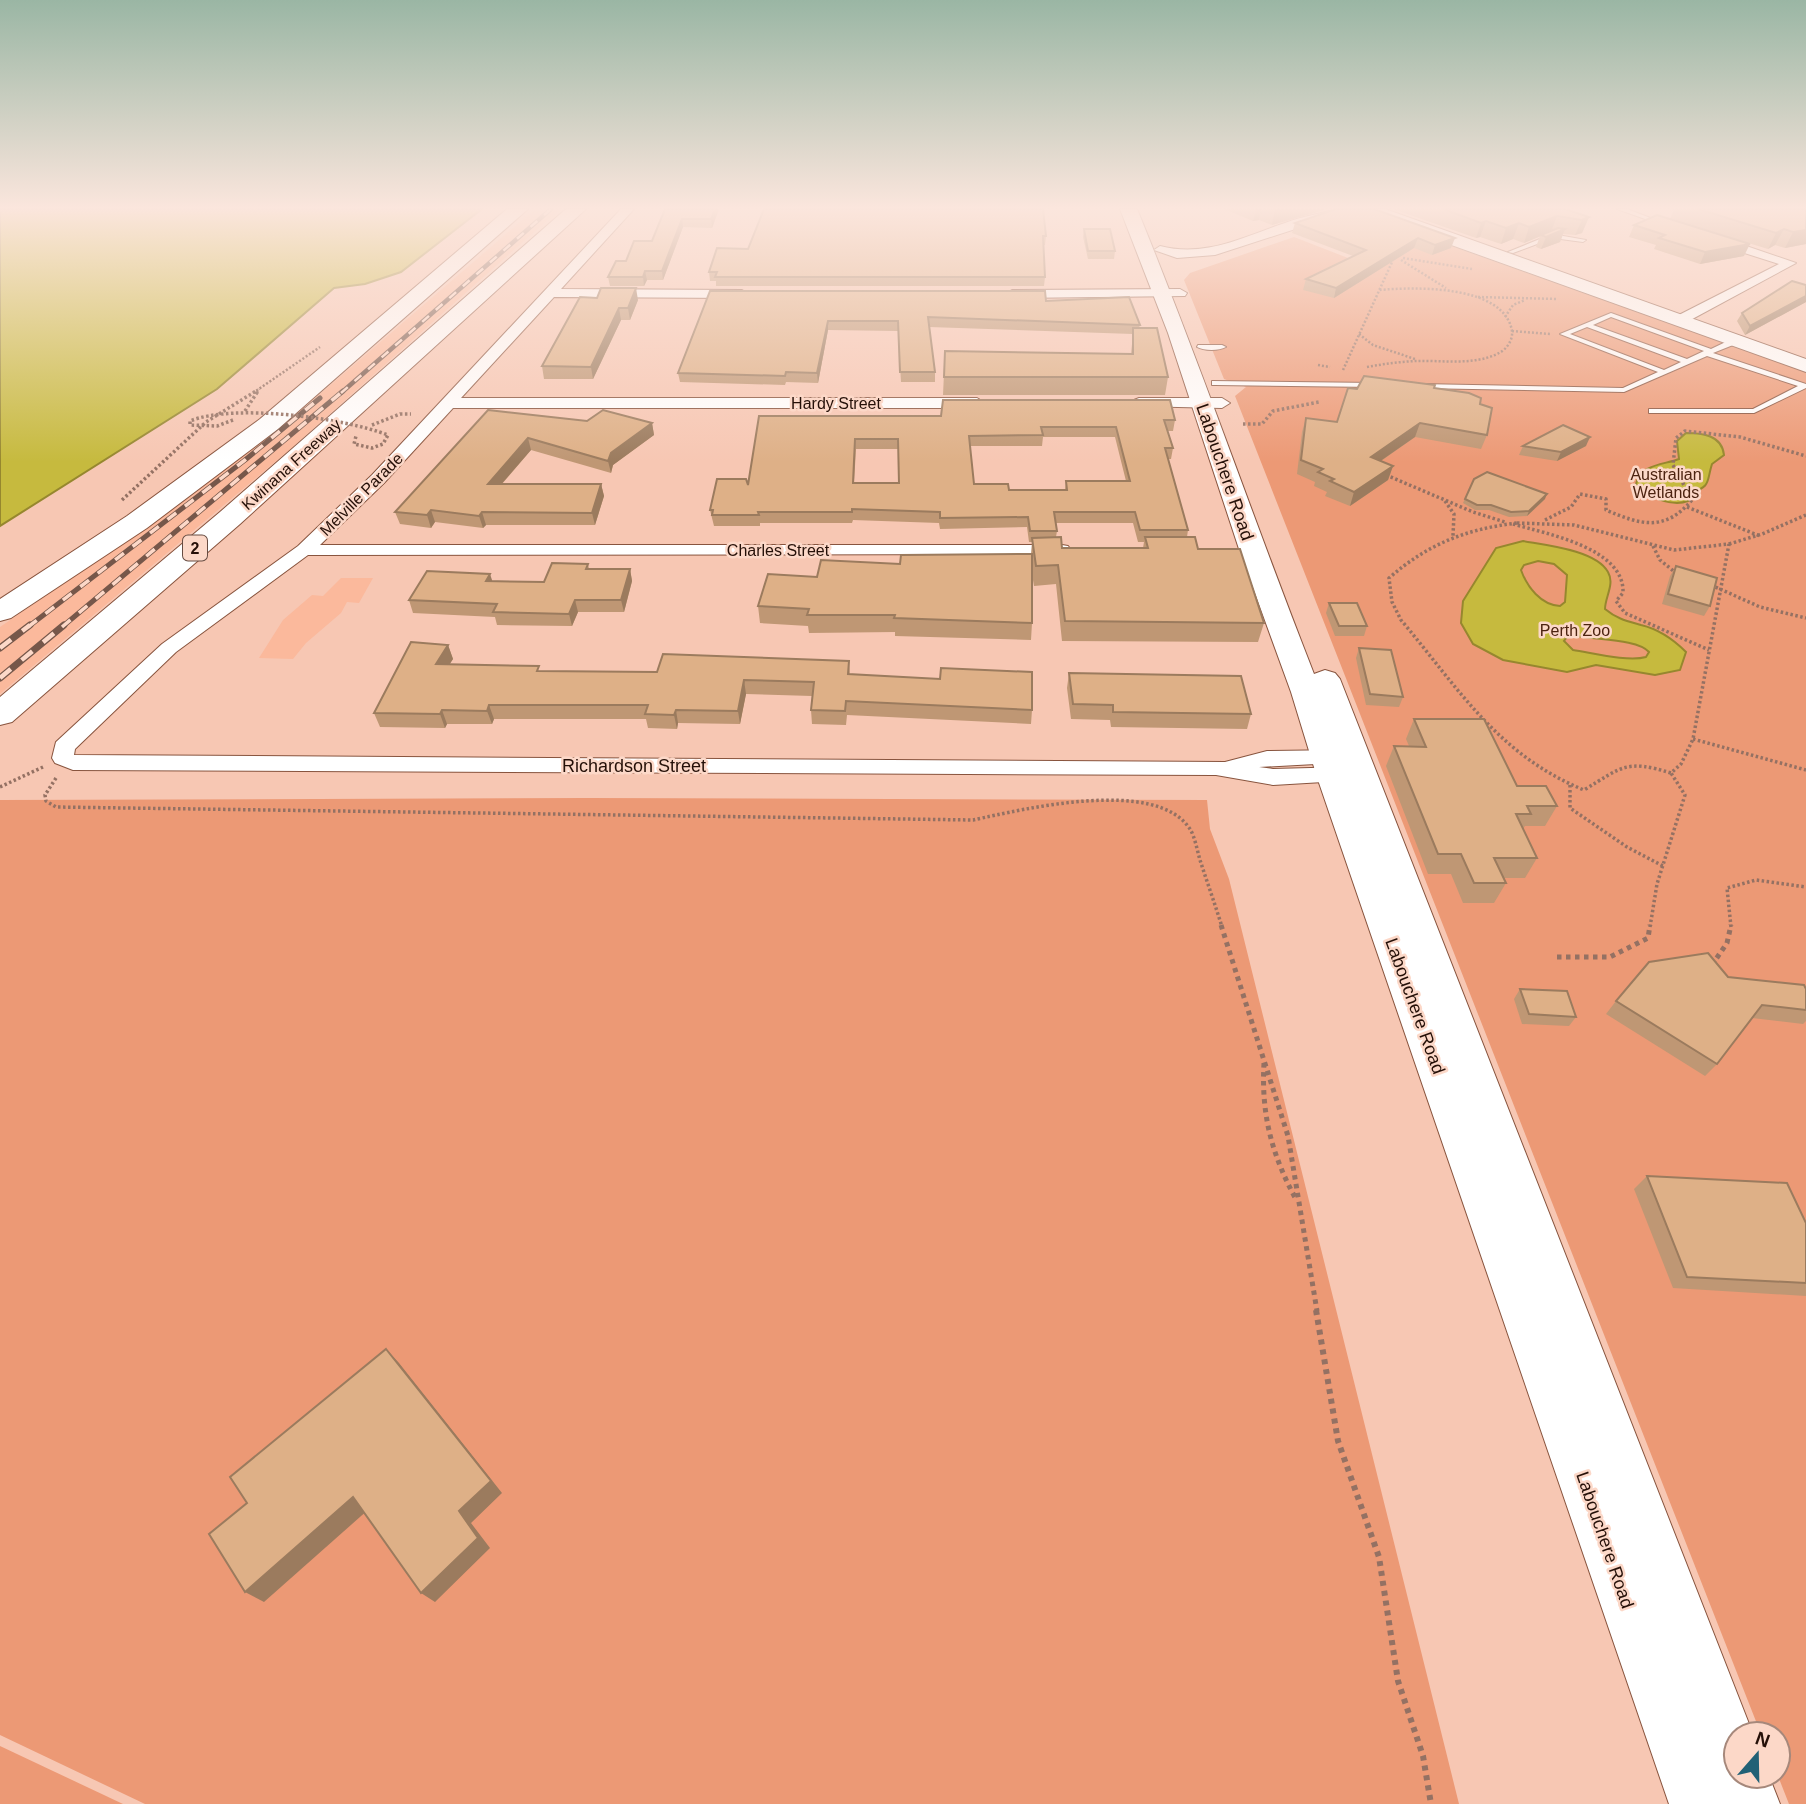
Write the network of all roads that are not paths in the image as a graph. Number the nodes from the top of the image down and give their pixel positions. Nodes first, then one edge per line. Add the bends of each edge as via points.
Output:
1 (421, 293) edge
2 (483, 293) edge
3 (550, 293) edge
4 (588, 293) edge
5 (999, 293) edge
6 (1173, 293) edge
7 (1179, 293) edge
8 (1611, 293) edge
9 (1618, 293) edge
10 (1731, 293) edge
11 (756, 294) edge
12 (993, 294) edge
13 (1682, 318) junction
14 (1588, 324) junction
15 (1735, 341) junction
16 (1708, 352) junction
17 (1806, 358) edge
18 (1687, 362) junction
19 (1664, 372) junction
20 (1805, 379) edge
21 (1381, 385) edge
22 (1408, 386) edge
23 (1213, 396) junction
24 (995, 403) edge
25 (1119, 403) edge
26 (445, 409) junction
27 (1652, 411) dead end
28 (1241, 454) dead end
29 (304, 550) junction
30 (1082, 550) edge
31 (0, 612) edge
32 (0, 714) edge
33 (67, 756) joint
34 (1343, 766) junction
35 (1722, 1729) edge
36 (1698, 1804) edge

1 - 31 highway via 268,424 137,522
2 - 32 highway, Kwinana Freeway / 2
3 - 26 street, Melville Parade
4 - 11 street
5 - 12 street
6 - 23 main road, Labouchere Road
7 - 23 main road, Labouchere Road via 1212,347
8 - 13 main road
9 - 13 main road
10 - 13 street
13 - 15 main road
13 - 17 main road
14 - 16 lane via 1611,315
14 - 18 lane
14 - 19 lane via 1564,334
15 - 16 lane
15 - 20 main road
16 - 18 lane
16 - 20 lane
18 - 19 lane
19 - 22 lane via 1624,390
20 - 27 lane via 1754,411
21 - 23 lane
23 - 25 street
23 - 28 main road, Labouchere Road
23 - 34 main road, Labouchere Road via 1254,547
24 - 26 street, Hardy Street
26 - 29 street, Melville Parade
29 - 30 street, Charles Street
29 - 33 street, Melville Parade via 169,648
33 - 34 street, Richardson Street via 1216,768 1273,777
34 - 35 main road, Labouchere Road
34 - 36 main road, Labouchere Road

